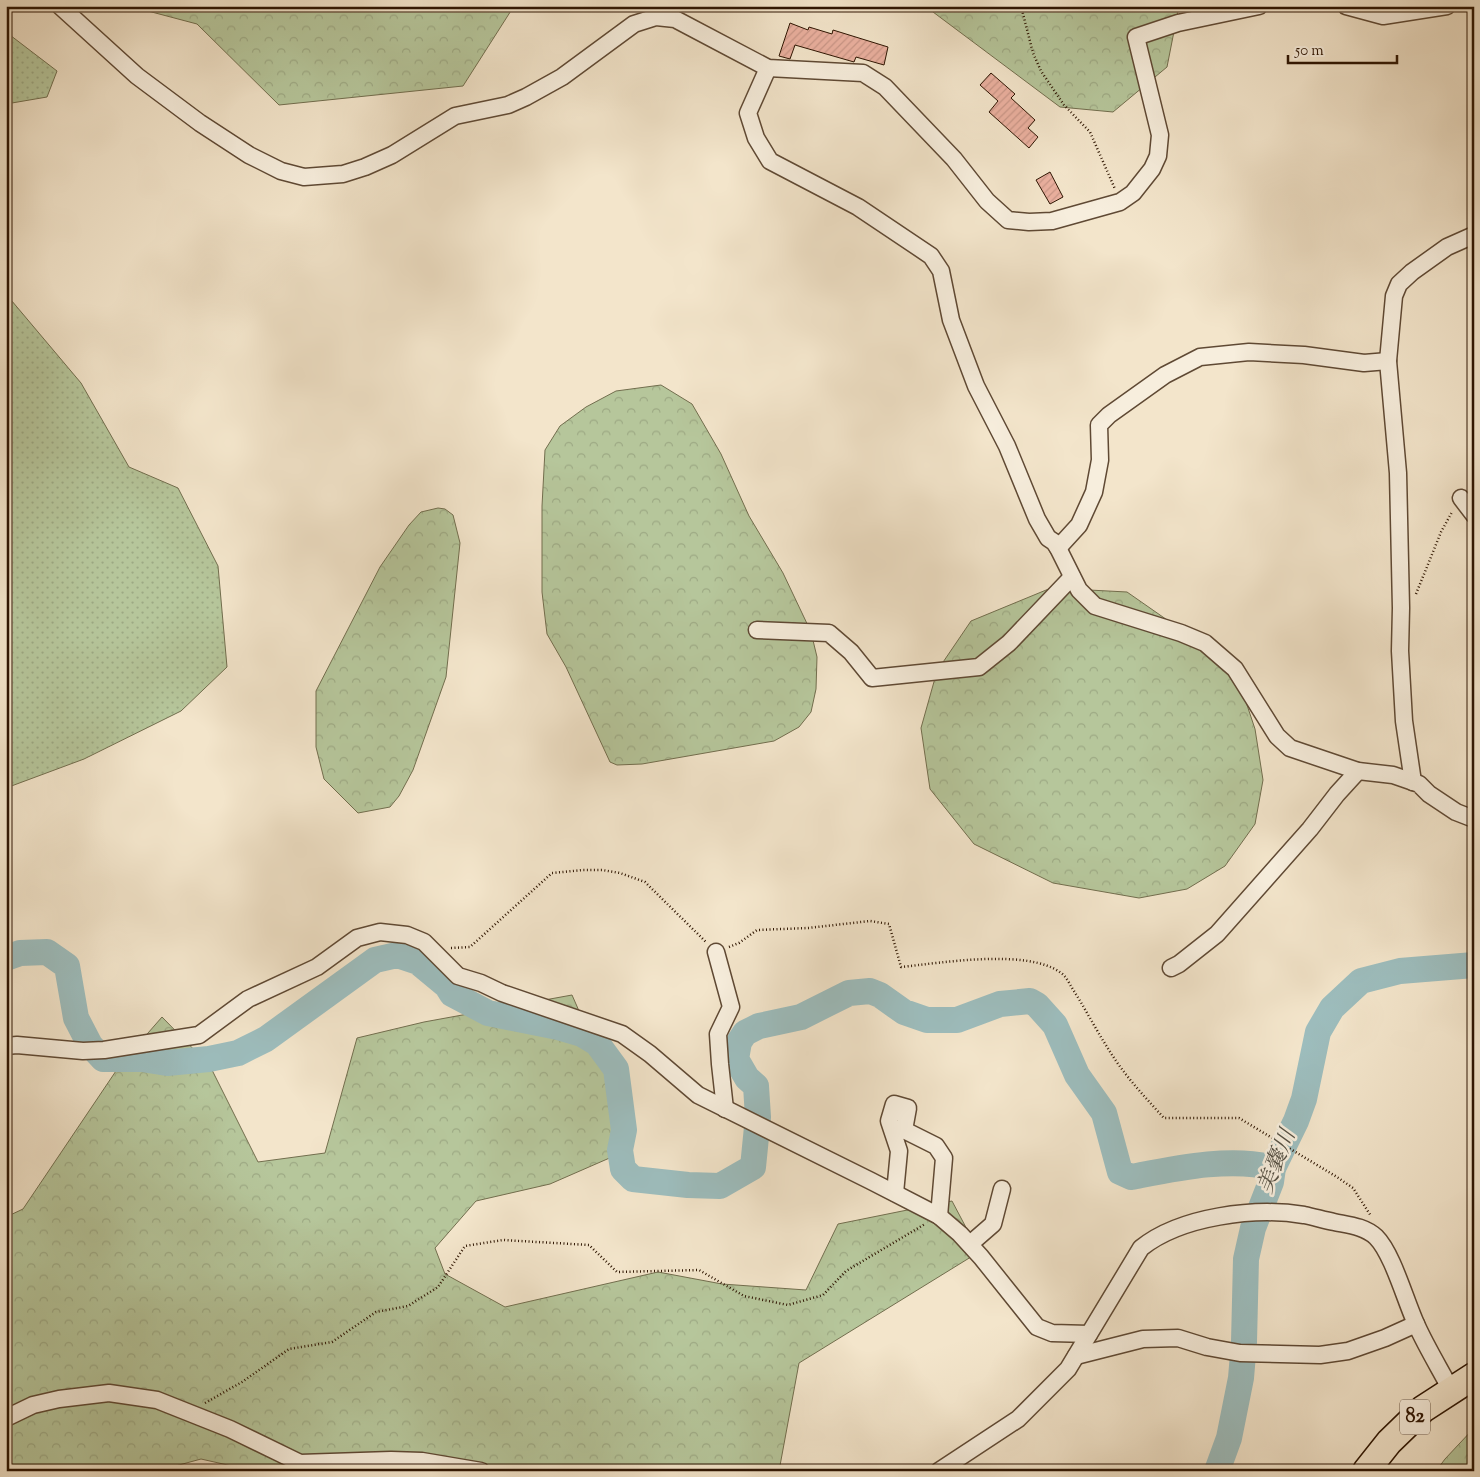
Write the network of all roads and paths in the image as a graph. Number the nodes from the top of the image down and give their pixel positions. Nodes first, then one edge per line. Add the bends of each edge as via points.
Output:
1 (60, 6) edge
2 (1021, 6) edge
3 (1259, 6) edge
4 (1346, 6) edge
5 (1447, 6) edge
6 (768, 68) junction
7 (1120, 202) junction
8 (1474, 234) edge
9 (1388, 361) junction
10 (1461, 498) joint
11 (1474, 515) edge
12 (1058, 548) junction
13 (1072, 577) junction
14 (1416, 596) dead end
15 (757, 630) dead end
16 (1358, 771) junction
17 (1413, 782) junction
18 (1474, 819) edge
19 (432, 949) junction
20 (716, 952) junction
21 (1171, 968) dead end
22 (6, 1046) edge
23 (726, 1109) junction
24 (1002, 1189) dead end
25 (895, 1193) junction
26 (939, 1216) junction
27 (1374, 1219) dead end
28 (970, 1244) junction
29 (1416, 1324) junction
30 (1089, 1334) junction
31 (1076, 1356) junction
32 (1474, 1376) edge
33 (1451, 1390) junction
34 (189, 1412) junction
35 (6, 1418) edge
36 (481, 1471) edge
37 (939, 1471) edge
38 (1366, 1471) edge

1 - 6 street via 137,76 200,123 249,155 281,171 304,177 343,174 365,167 392,155 455,116 508,105 526,97 562,77 634,24 656,17 675,19
2 - 7 path via 1041,71 1064,104 1090,132
3 - 7 street via 1178,23 1136,37 1160,135 1158,156 1133,193
4 - 5 street via 1383,16
6 - 7 street via 863,73 885,86 954,159 987,201 1008,220 1052,221
6 - 12 street via 748,113 756,138 770,161 858,207 931,256 941,271 951,320 976,386 1007,446 1037,520
8 - 9 street via 1447,248 1399,284 1394,296
9 - 12 street via 1364,363 1249,352 1200,357 1165,374 1099,425 1100,460 1094,492 1079,525
9 - 17 street via 1398,473 1400,659 1404,721
10 - 11 street
10 - 14 path via 1441,532
12 - 13 street
13 - 15 street via 1010,643 979,667 872,678 852,652 829,633
13 - 16 street via 1079,590 1095,606 1205,643 1235,669 1277,736 1290,748
16 - 17 street via 1393,775
16 - 21 street via 1217,934
17 - 18 street via 1456,812
19 - 20 path via 470,947 552,873 602,870 645,882
19 - 22 street via 407,935 380,932 357,938 317,967 248,999 199,1035 104,1050
19 - 23 street via 458,976 622,1034 698,1095
20 - 23 street via 731,1007 718,1034
20 - 27 path via 739,943 757,930 870,921 890,924 901,967 1019,959 1043,964 1062,973 1110,1052 1132,1083 1164,1118 1239,1118 1353,1188
23 - 25 street
24 - 28 street via 993,1224
25 - 26 street
25 - 26 street via 899,1151 889,1121 894,1104 908,1108 904,1130 936,1146 944,1158
26 - 28 street
26 - 34 path via 846,1270 823,1295 788,1305 744,1296 699,1270 618,1272 589,1245 503,1240 466,1246 438,1287 408,1306 376,1312 332,1342 289,1349 242,1382
28 - 30 street via 1037,1327 1052,1333
29 - 30 street via 1386,1253 1376,1238 1364,1229 1307,1216 1238,1214 1183,1224 1153,1238 1141,1248
29 - 31 street via 1348,1351 1320,1355 1240,1353 1178,1338 1143,1339
29 - 33 street
30 - 31 street
31 - 37 street via 1068,1369 1018,1420
32 - 33 main road, 82
33 - 38 main road, 82 via 1423,1409 1389,1442
34 - 35 street via 157,1400 109,1393 34,1405
34 - 36 street via 300,1463 422,1461

